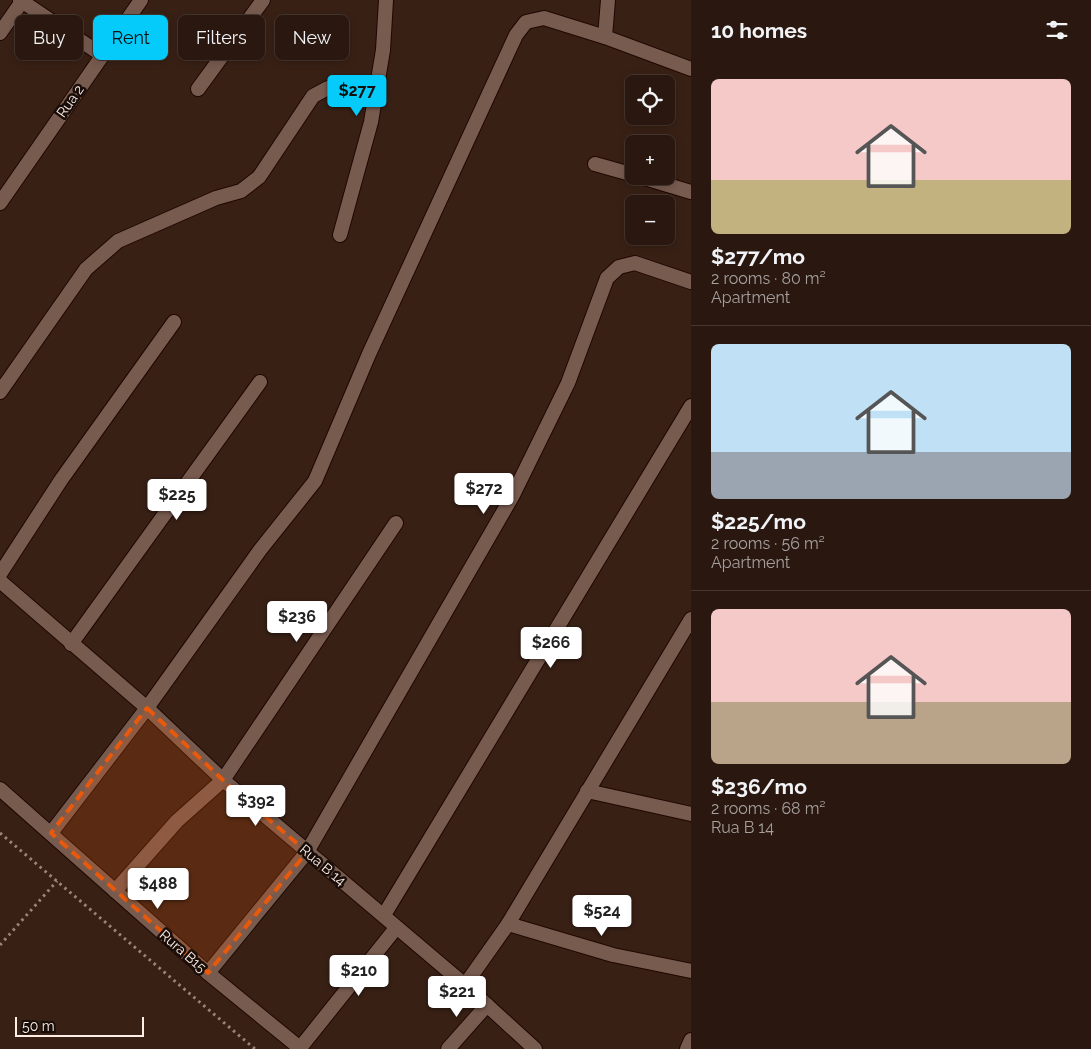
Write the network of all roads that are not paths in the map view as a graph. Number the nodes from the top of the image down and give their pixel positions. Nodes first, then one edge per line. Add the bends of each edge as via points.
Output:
1 (22, 0) edge
2 (141, 0) edge
3 (263, 0) edge
4 (386, 0) edge
5 (608, 0) edge
6 (130, 15) edge
7 (0, 33) edge
8 (605, 37) junction
9 (93, 49) edge
10 (99, 60) edge
11 (691, 69) edge
12 (198, 89) dead end
13 (375, 98) junction
14 (595, 164) dead end
15 (625, 172) edge
16 (668, 185) edge
17 (691, 192) edge
18 (0, 203) edge
19 (340, 235) dead end
20 (691, 282) edge
21 (174, 322) dead end
22 (260, 382) dead end
23 (0, 392) edge
24 (691, 406) edge
25 (396, 522) dead end
26 (0, 574) edge
27 (0, 581) edge
28 (691, 619) edge
29 (71, 644) junction
30 (147, 708) junction
31 (223, 780) junction
32 (0, 789) edge
33 (587, 790) junction
34 (691, 814) edge
35 (51, 833) junction
36 (307, 852) junction
37 (115, 891) junction
38 (384, 916) junction
39 (508, 924) junction
40 (396, 928) junction
41 (691, 971) edge
42 (208, 972) junction
43 (466, 985) junction
44 (487, 1005) junction
45 (691, 1040) edge
46 (300, 1049) edge
47 (448, 1049) edge
48 (535, 1049) edge
49 (687, 1049) edge

1 - 7 street
1 - 9 street
2 - 6 street, Rua 2
3 - 12 street
4 - 13 street via 383,50
5 - 8 street
8 - 11 street
8 - 30 street via 544,18 526,22 516,35 373,345 315,481 260,550
10 - 18 street, Rua 2
13 - 19 street
13 - 23 street via 351,90 328,88 312,96 259,177 241,191 216,198 118,241 86,269
14 - 15 street
16 - 17 street
20 - 36 street via 635,263 619,266 607,278 568,383 513,495
21 - 26 street via 61,480
22 - 29 street
24 - 38 street
25 - 31 street
27 - 29 street, Rua B 14
28 - 33 street
29 - 30 street, Rua B 14
30 - 31 street, Rua B 14
30 - 35 street
31 - 36 street, Rua B 14
31 - 37 street via 177,821
32 - 35 street, Rura B15
33 - 34 street
33 - 39 street
35 - 37 street, Rura B15
36 - 38 street, Rua B 14
36 - 42 street
37 - 42 street, Rura B15
38 - 40 street, Rua B 14
39 - 41 street via 613,955
39 - 43 street
40 - 43 street, Rua B 14
40 - 46 street
42 - 46 street, Rura B15
43 - 44 street, Rua B 14
44 - 47 street
44 - 48 street, Rua B 14
45 - 49 street

